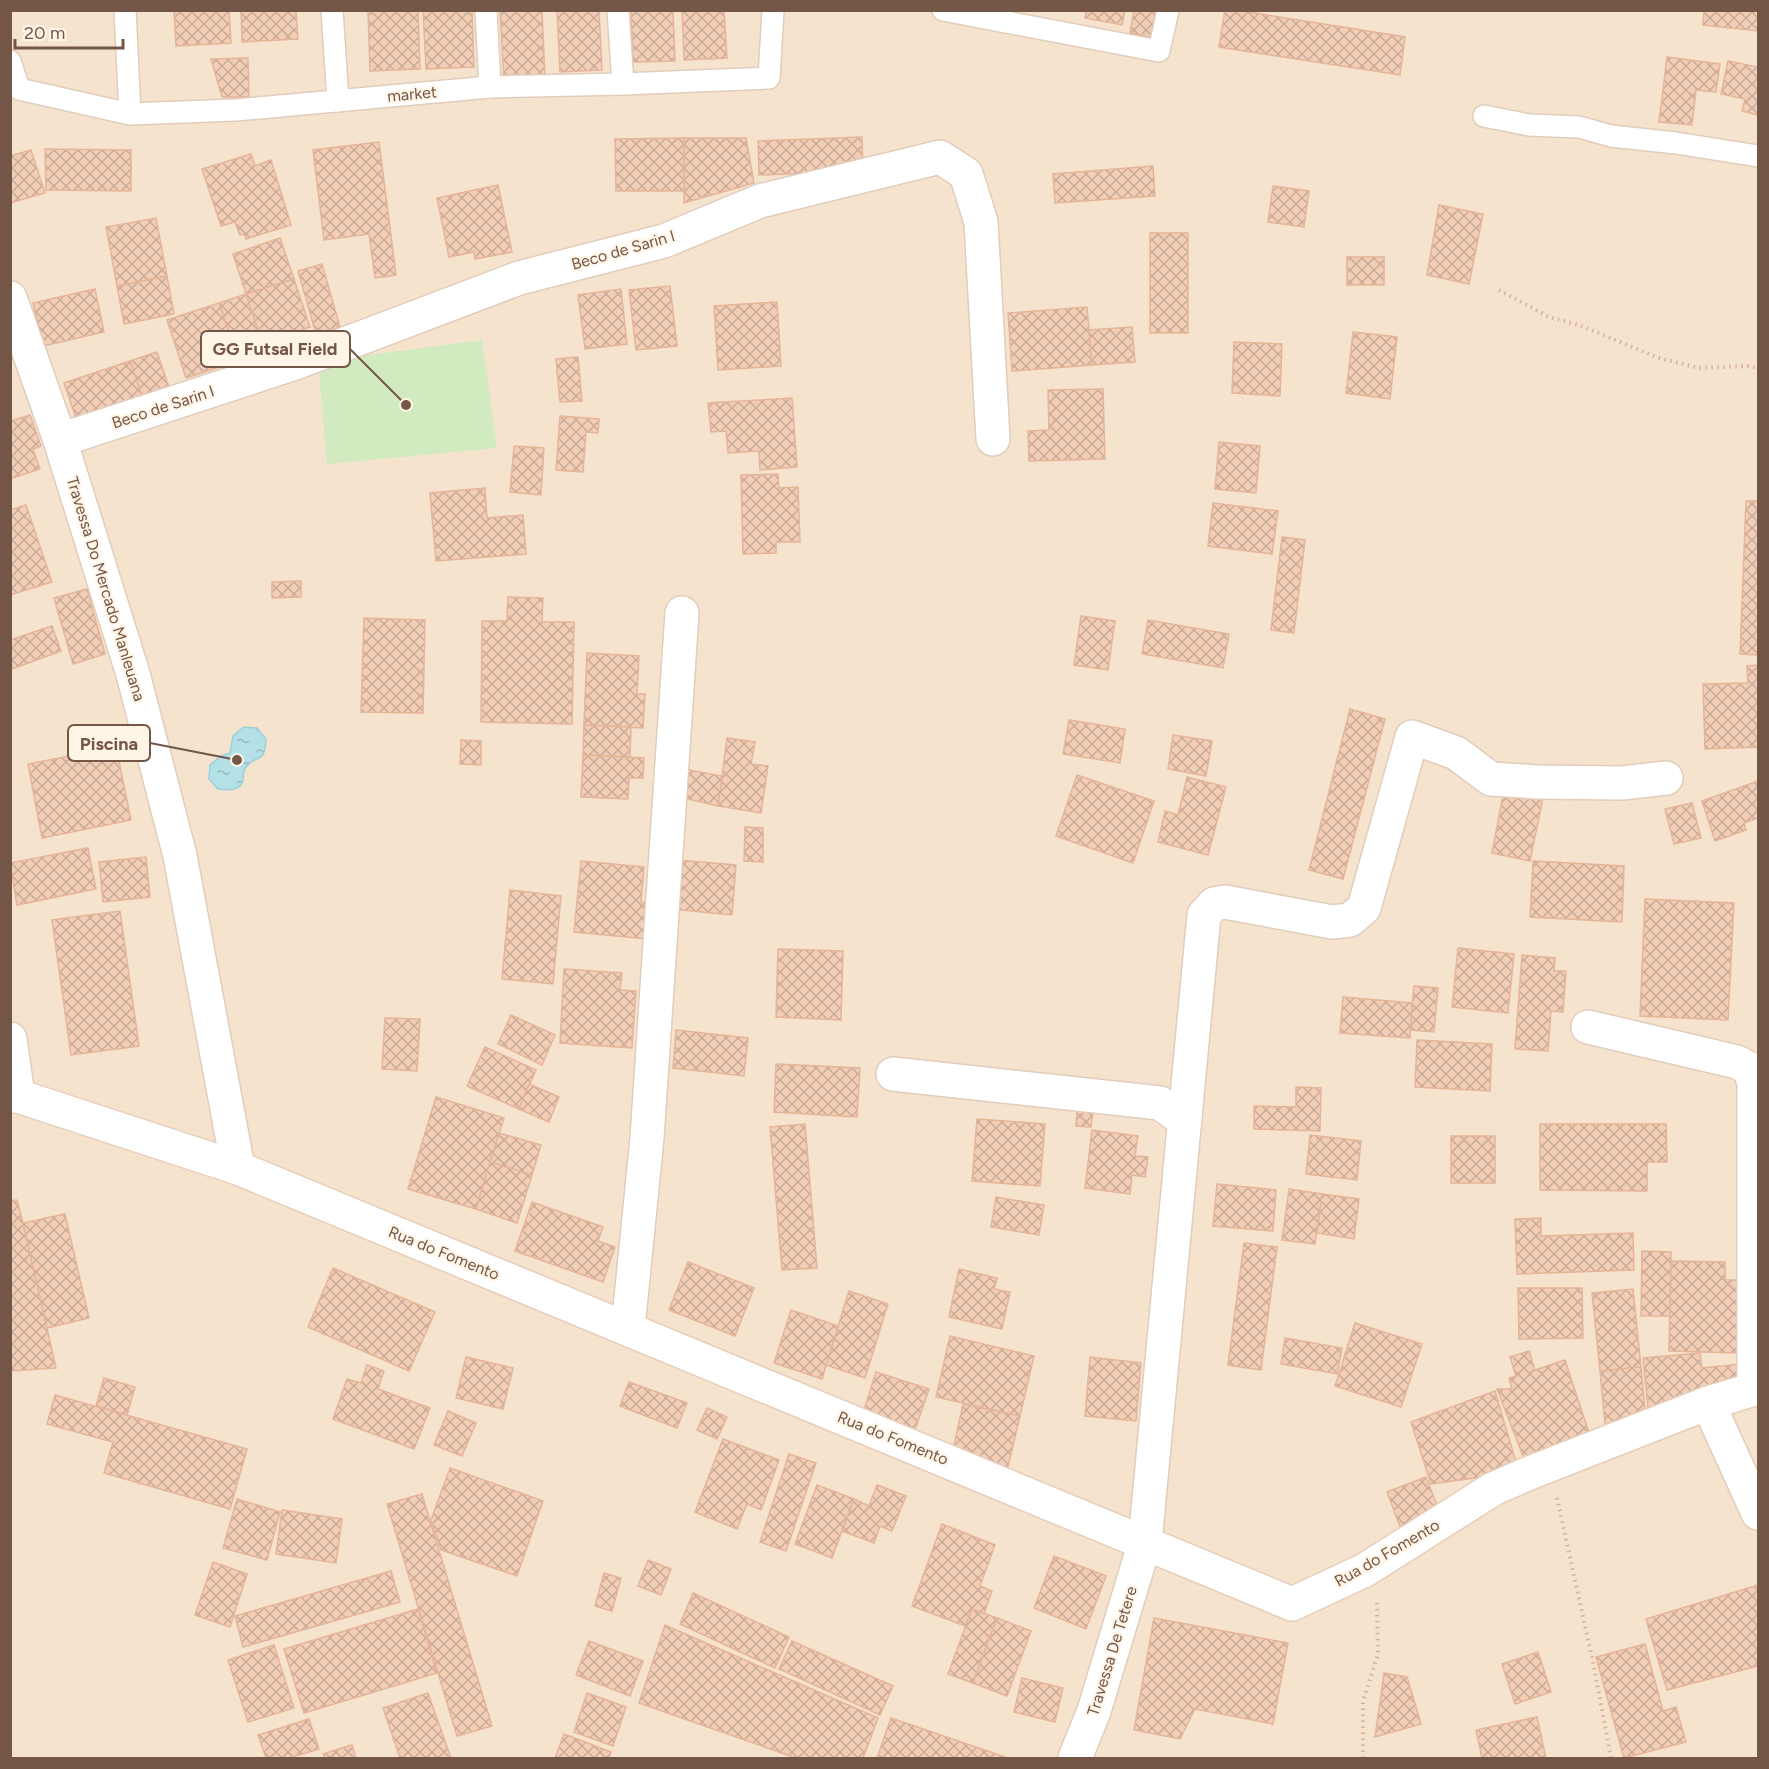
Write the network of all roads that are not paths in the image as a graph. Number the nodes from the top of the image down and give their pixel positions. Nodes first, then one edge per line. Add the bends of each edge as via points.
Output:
1 (125, 10) edge
2 (332, 10) edge
3 (486, 10) edge
4 (618, 10) edge
5 (773, 10) edge
6 (943, 10) edge
7 (1168, 10) edge
8 (10, 61) edge
9 (623, 84) junction
10 (490, 87) junction
11 (338, 101) junction
12 (129, 114) junction
13 (1484, 116) dead end
14 (1758, 156) edge
15 (10, 298) edge
16 (60, 440) junction
17 (993, 440) dead end
18 (682, 613) dead end
19 (1666, 778) dead end
20 (1588, 1027) dead end
21 (10, 1039) edge
22 (893, 1074) dead end
23 (14, 1096) edge
24 (1185, 1121) junction
25 (238, 1168) junction
26 (628, 1328) junction
27 (1756, 1389) edge
28 (1708, 1403) junction
29 (1758, 1513) edge
30 (1145, 1542) junction
31 (1075, 1758) edge

1 - 12 lane
2 - 11 lane
3 - 10 lane
4 - 9 lane
5 - 9 lane, market via 769,78
6 - 7 lane via 1159,51
8 - 12 lane, market via 19,89
9 - 10 lane, market
10 - 11 lane, market
11 - 12 lane, market
13 - 14 lane
15 - 16 street, Travessa Do Mercado Manleuana
16 - 17 street, Beco de Sarin I via 295,363 519,278 664,241 760,201 940,157 966,174 981,222
16 - 25 street, Travessa Do Mercado Manleuana via 133,674 180,856
18 - 26 street via 648,1126
19 - 24 street, Travessa De Tetere via 1622,783 1491,779 1456,753 1412,737 1364,908 1350,920 1332,922 1226,902 1214,904 1204,915
20 - 27 street via 1737,1062 1750,1069 1754,1084
21 - 23 street
22 - 24 street via 1160,1103
23 - 25 street, Rua do Fomento
24 - 30 street, Travessa De Tetere
25 - 26 street, Rua do Fomento
26 - 30 street, Rua do Fomento
27 - 28 street, Rua do Fomento
28 - 29 street
28 - 30 street, Rua do Fomento via 1493,1490 1365,1570 1292,1604
30 - 31 street, Travessa De Tetere via 1094,1711

